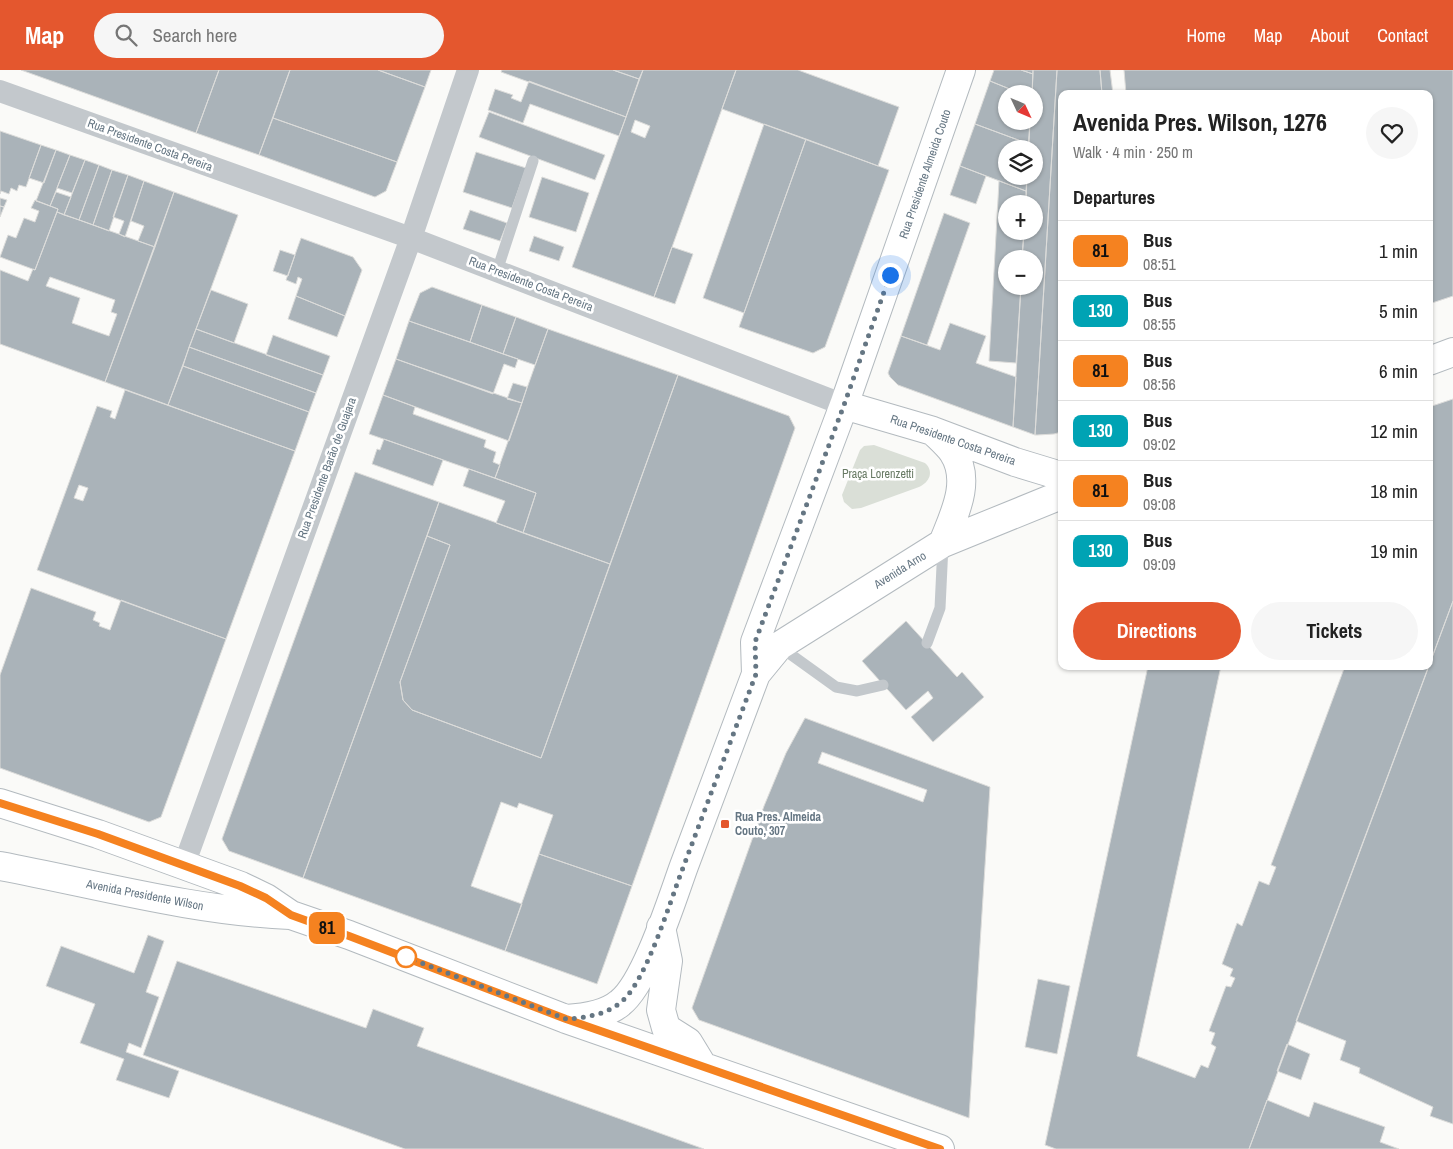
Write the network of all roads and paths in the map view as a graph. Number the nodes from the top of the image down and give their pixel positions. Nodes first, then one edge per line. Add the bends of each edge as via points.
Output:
1 (468, 70) edge
2 (961, 70) edge
3 (0, 91) edge
4 (533, 161) dead end
5 (411, 238) junction
6 (497, 271) junction
7 (1453, 352) edge
8 (1433, 360) edge
9 (844, 405) junction
10 (933, 431) junction
11 (1058, 475) edge
12 (1058, 496) edge
13 (943, 543) junction
14 (927, 643) dead end
15 (779, 646) junction
16 (756, 674) junction
17 (883, 685) dead end
18 (0, 803) edge
19 (184, 865) junction
20 (0, 866) edge
21 (291, 915) junction
22 (661, 927) junction
23 (566, 1019) junction
24 (702, 1066) junction
25 (940, 1149) edge

1 - 5 street, Rua Presidente Barão de Guajara
2 - 9 main road, Rua Presidente Almeida Couto
3 - 5 street, Rua Presidente Costa Pereira
4 - 6 lane
5 - 6 street, Rua Presidente Costa Pereira
5 - 19 street, Rua Presidente Barão de Guajara
6 - 9 street, Rua Presidente Costa Pereira
7 - 8 main road
9 - 10 main road, Rua Presidente Costa Pereira
9 - 16 main road, Rua Presidente Almeida Couto via 755,642
10 - 11 main road, Rua Presidente Costa Pereira
10 - 13 main road via 953,452 962,483
12 - 13 main road, Avenida Arno
13 - 14 lane via 940,608
13 - 15 main road, Avenida Arno
15 - 16 main road, Avenida Arno
15 - 17 lane via 836,688 858,691
16 - 22 main road, Rua Presidente Almeida Couto
18 - 19 main road, Avenida Presidente Wilson
19 - 21 main road, Avenida Presidente Wilson via 266,898
20 - 21 main road, Avenida Presidente Wilson via 221,909
21 - 23 main road, Avenida Presidente Wilson
22 - 23 main road, Rua Presidente Almeida Couto via 642,974 620,1003 585,1018
22 - 24 main road via 668,961 661,1010 666,1028 688,1042
23 - 24 main road, Avenida Presidente Wilson
24 - 25 main road, Avenida Presidente Wilson

